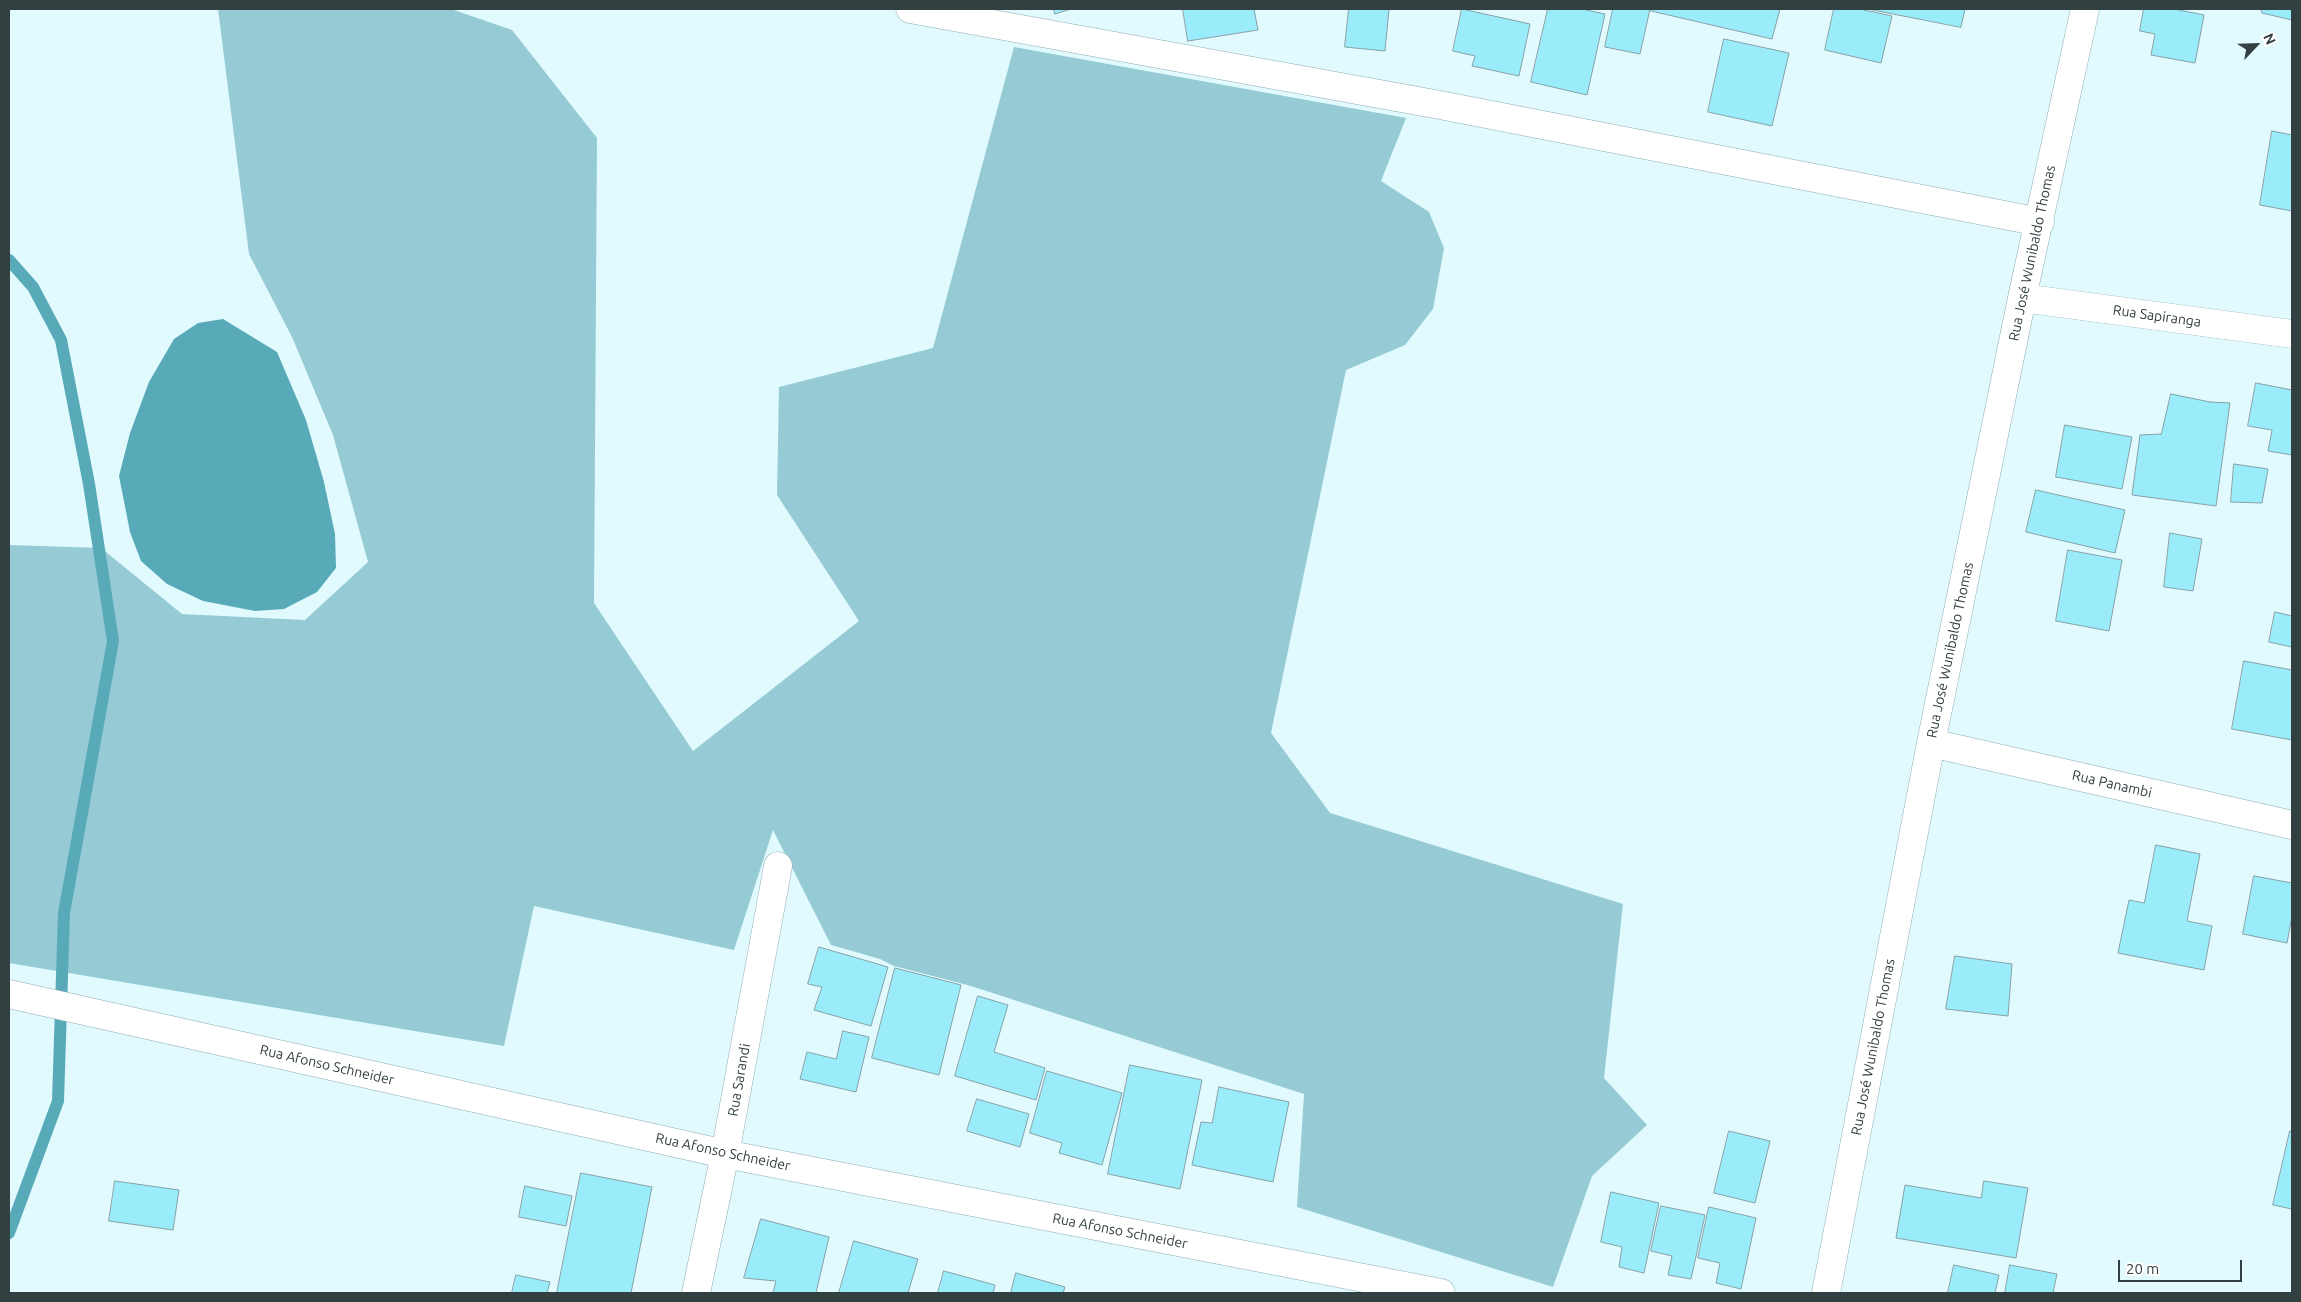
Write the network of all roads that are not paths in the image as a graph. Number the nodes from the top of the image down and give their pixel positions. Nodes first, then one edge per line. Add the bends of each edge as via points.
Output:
1 (910, 9) edge
2 (2085, 9) edge
3 (2040, 222) junction
4 (2022, 298) junction
5 (2292, 334) edge
6 (1931, 743) junction
7 (2292, 825) edge
8 (778, 866) dead end
9 (9, 994) edge
10 (725, 1154) junction
11 (696, 1293) edge
12 (1441, 1293) edge
13 (1826, 1293) edge

1 - 3 street via 1450,107
2 - 3 street, Rua José Wunibaldo Thomas
3 - 4 street, Rua José Wunibaldo Thomas
4 - 5 street, Rua Sapiranga
4 - 6 street, Rua José Wunibaldo Thomas
6 - 7 street, Rua Panambi
6 - 13 street, Rua José Wunibaldo Thomas
8 - 10 street, Rua Sarandi
9 - 10 street, Rua Afonso Schneider
10 - 11 street, Rua Sarandi
10 - 12 street, Rua Afonso Schneider

